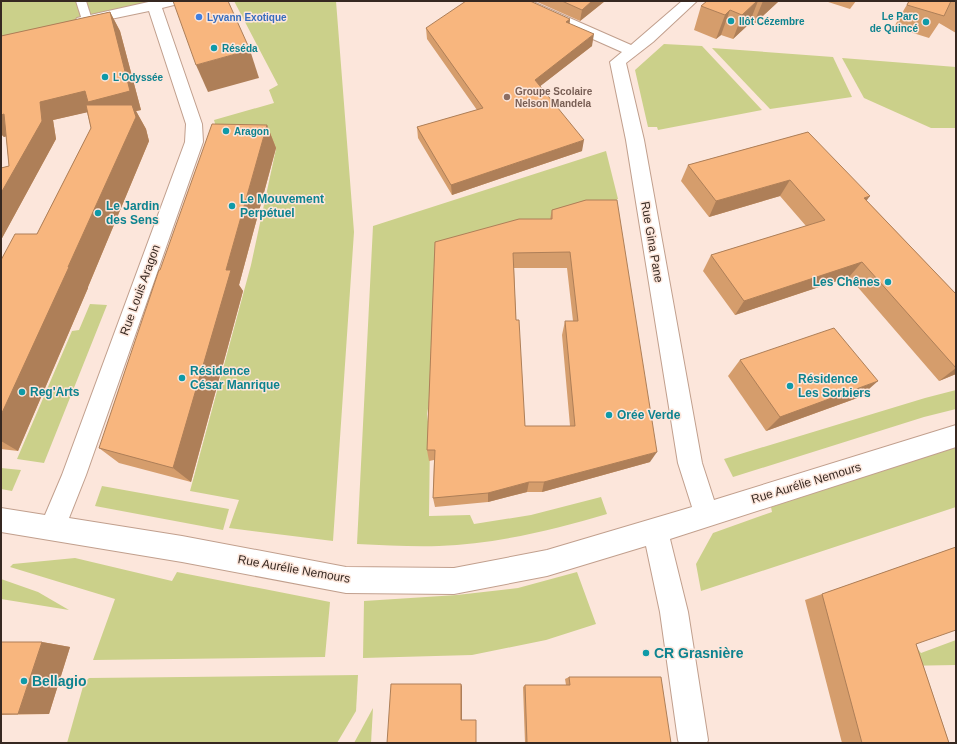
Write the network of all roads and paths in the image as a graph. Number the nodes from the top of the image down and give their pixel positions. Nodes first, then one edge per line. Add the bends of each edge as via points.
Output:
1 (80, 1) edge
2 (519, 1) edge
3 (690, 1) edge
4 (163, 3) edge
5 (87, 20) junction
6 (66, 25) edge
7 (633, 51) junction
8 (956, 436) edge
9 (707, 514) junction
10 (1, 520) edge
11 (52, 528) junction
12 (655, 531) junction
13 (693, 740) dead end

1 - 5 lane
2 - 7 street
3 - 7 street, Rue Gina Pane
4 - 5 street
4 - 11 street, Rue Louis Aragon via 194,124 194,142
5 - 6 street
7 - 9 street, Rue Gina Pane via 618,62 635,140 690,463
8 - 9 street, Rue Aurélie Nemours
9 - 12 street, Rue Aurélie Nemours
10 - 11 street, Rue Aurélie Nemours
11 - 12 street, Rue Aurélie Nemours via 346,580 447,581 534,566
12 - 13 street via 674,612

